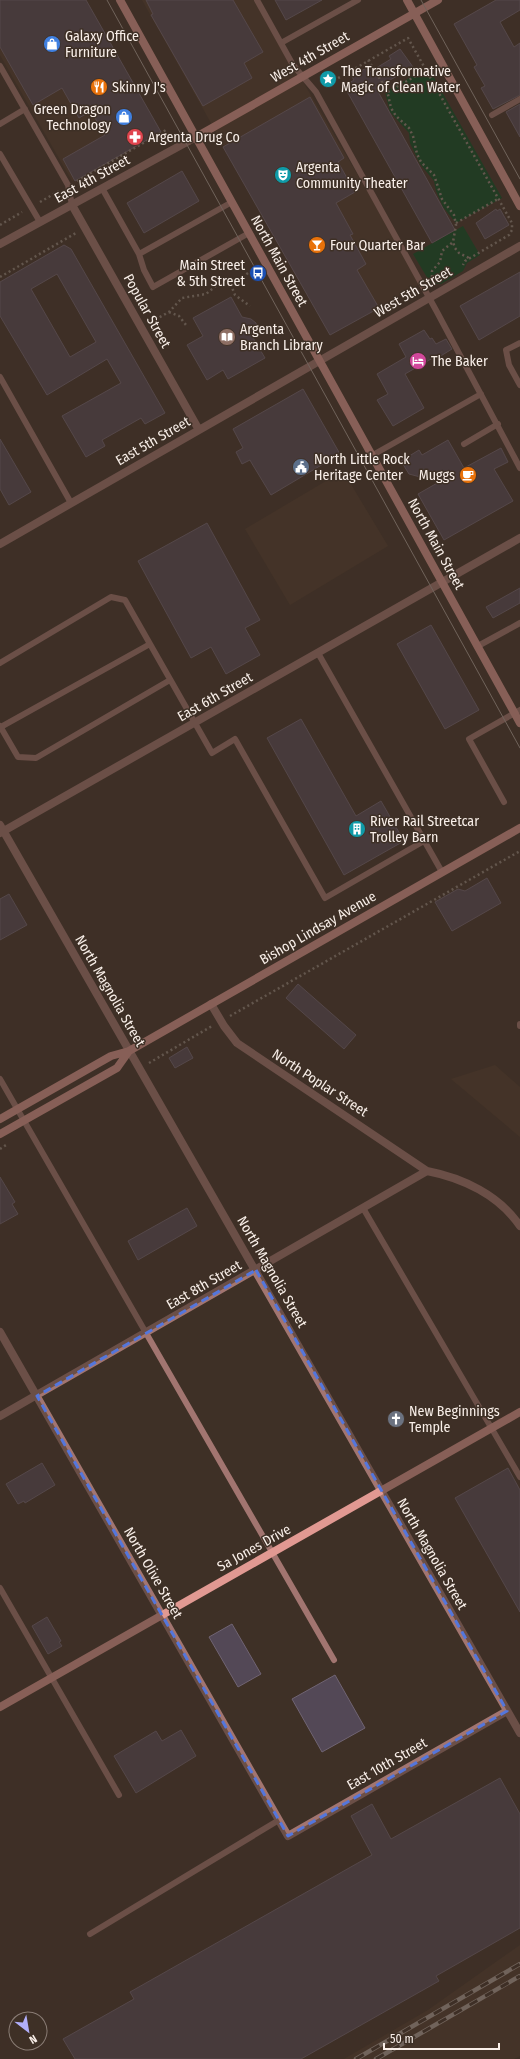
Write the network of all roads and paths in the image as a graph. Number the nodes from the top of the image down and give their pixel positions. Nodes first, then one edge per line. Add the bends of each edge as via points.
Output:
1 (120, 0) edge
2 (258, 0) edge
3 (358, 0) edge
4 (407, 0) edge
5 (438, 0) edge
6 (414, 13) junction
7 (281, 43) junction
8 (368, 60) junction
9 (0, 66) edge
10 (426, 70) junction
11 (302, 76) junction
12 (316, 92) junction
13 (388, 92) junction
14 (520, 99) edge
15 (25, 109) junction
16 (492, 115) dead end
17 (0, 124) edge
18 (166, 130) dead end
19 (196, 137) junction
20 (0, 154) edge
21 (68, 185) junction
22 (102, 188) junction
23 (498, 199) junction
24 (232, 202) junction
25 (72, 205) junction
26 (520, 206) edge
27 (31, 207) junction
28 (40, 222) junction
29 (456, 223) junction
30 (0, 225) edge
31 (85, 228) junction
32 (249, 233) junction
33 (453, 242) junction
34 (0, 244) edge
35 (520, 246) edge
36 (139, 254) junction
37 (470, 258) junction
38 (460, 269) dead end
39 (248, 273) dead end
40 (0, 277) edge
41 (432, 277) junction
42 (436, 281) dead end
43 (422, 283) junction
44 (230, 284) junction
45 (429, 297) junction
46 (250, 306) dead end
47 (169, 312) junction
48 (186, 325) dead end
49 (141, 328) junction
50 (520, 342) edge
51 (319, 361) junction
52 (0, 377) edge
53 (520, 385) edge
54 (481, 394) junction
55 (498, 424) junction
56 (199, 430) junction
57 (464, 444) dead end
58 (371, 456) junction
59 (520, 468) edge
60 (71, 503) junction
61 (520, 538) edge
62 (1, 542) edge
63 (443, 582) junction
64 (520, 623) edge
65 (150, 644) junction
66 (478, 646) junction
67 (318, 653) junction
68 (0, 663) edge
69 (170, 680) junction
70 (517, 711) edge
71 (195, 723) junction
72 (520, 723) edge
73 (0, 727) edge
74 (504, 802) dead end
75 (520, 828) edge
76 (1, 830) edge
77 (424, 841) junction
78 (520, 851) edge
79 (442, 872) junction
80 (211, 1004) junction
81 (221, 1021) junction
82 (129, 1051) junction
83 (140, 1068) junction
84 (0, 1079) edge
85 (17, 1109) junction
86 (0, 1119) edge
87 (24, 1120) junction
88 (0, 1134) edge
89 (12, 1142) dead end
90 (0, 1149) edge
91 (427, 1170) junction
92 (363, 1208) junction
93 (520, 1226) edge
94 (256, 1270) junction
95 (0, 1332) edge
96 (146, 1333) junction
97 (37, 1396) junction
98 (520, 1412) edge
99 (0, 1416) edge
100 (492, 1428) junction
101 (520, 1476) edge
102 (382, 1491) junction
103 (272, 1552) junction
104 (0, 1588) edge
105 (162, 1615) junction
106 (334, 1660) dead end
107 (52, 1678) junction
108 (0, 1707) edge
109 (507, 1711) junction
110 (520, 1733) edge
111 (119, 1796) dead end
112 (281, 1824) junction
113 (90, 1934) dead end

1 - 19 main road, North Main Street
2 - 7 lane
3 - 7 lane
4 - 6 main road
5 - 6 main road, West 4th Street
6 - 11 main road, West 4th Street
6 - 26 main road
7 - 11 lane
8 - 10 path via 408,38
8 - 12 path
8 - 13 path
9 - 15 lane
10 - 13 path
10 - 23 path
11 - 12 lane
11 - 19 main road, West 4th Street
12 - 43 lane
13 - 29 path via 391,108 413,136 417,154 434,175 442,199 454,215
14 - 16 lane
15 - 17 lane
15 - 21 lane
18 - 21 path
19 - 22 street, East 4th Street
19 - 24 main road, North Main Street
20 - 27 lane
21 - 25 lane
21 - 27 path
22 - 25 street, East 4th Street
22 - 36 lane
23 - 29 path
23 - 37 path via 512,223 511,233
24 - 32 main road, North Main Street
24 - 36 lane
25 - 28 street, East 4th Street
25 - 31 street, Popular Street
27 - 28 lane
27 - 30 path
28 - 34 street, East 4th Street
29 - 33 path
31 - 40 path
31 - 49 street, Popular Street
32 - 36 lane via 153,287
32 - 51 main road, North Main Street
33 - 37 path via 459,253
33 - 41 path via 442,252 440,262 432,271
35 - 45 street, West 5th Street
37 - 38 path
39 - 44 path
41 - 42 path
41 - 43 path
43 - 45 lane
44 - 46 path via 235,296
44 - 47 path via 213,286 206,294 182,298
45 - 51 street, West 5th Street
45 - 54 lane
47 - 48 path via 179,316
47 - 49 path
49 - 56 street, Popular Street
50 - 53 lane via 506,350 509,365
51 - 56 street, East 5th Street
51 - 58 main road, North Main Street
52 - 60 lane
54 - 55 lane
54 - 58 lane
55 - 57 lane
55 - 59 lane
56 - 60 street, East 5th Street
58 - 63 main road, North Main Street
60 - 62 street, East 5th Street
61 - 63 street, East 6th Street
63 - 66 main road, North Main Street
63 - 67 street, East 6th Street
64 - 66 lane
65 - 68 lane via 125,600 111,597
65 - 69 lane
65 - 73 lane
66 - 70 main road, North Main Street
67 - 71 street, East 6th Street
67 - 77 lane
69 - 71 lane
69 - 73 lane via 36,758 18,757
70 - 72 main road, North Main Street
70 - 74 lane via 469,739
71 - 76 street, East 6th Street
71 - 77 lane via 212,753 235,739 325,898
75 - 79 main road, Bishop Lindsay Avenue
76 - 82 street, North Magnolia Street
77 - 79 lane
78 - 81 path
79 - 80 main road, Bishop Lindsay Avenue
80 - 81 street, North Poplar Street
80 - 82 main road, Bishop Lindsay Avenue
81 - 83 path
81 - 91 street, North Poplar Street via 237,1043 249,1052
82 - 83 street, North Magnolia Street
82 - 85 main road, Bishop Lindsay Avenue via 111,1056
82 - 87 main road, Bishop Lindsay Avenue via 117,1068
83 - 94 street, North Magnolia Street
84 - 85 lane
85 - 86 main road, Bishop Lindsay Avenue
85 - 87 lane
87 - 88 main road, Bishop Lindsay Avenue
87 - 96 lane
89 - 90 path
91 - 92 street, East 8th Street
91 - 93 street via 448,1175 479,1189 515,1218
92 - 94 street, East 8th Street
92 - 100 lane
94 - 96 street, East 8th Street
94 - 102 street, North Magnolia Street
95 - 97 street, North Olive Street
96 - 97 street, East 8th Street
96 - 103 lane
97 - 99 street, East 8th Street
97 - 105 street, North Olive Street
98 - 100 main road, Sa Jones Drive
100 - 101 lane
100 - 102 main road, Sa Jones Drive
102 - 103 main road, Sa Jones Drive
102 - 109 street, North Magnolia Street
103 - 105 main road, Sa Jones Drive
103 - 106 lane
104 - 107 lane
105 - 107 main road, Sa Jones Drive
105 - 112 street, North Olive Street
107 - 108 main road, Sa Jones Drive
107 - 111 lane
109 - 110 street, North Magnolia Street
109 - 112 street, East 10th Street via 288,1836
112 - 113 lane

